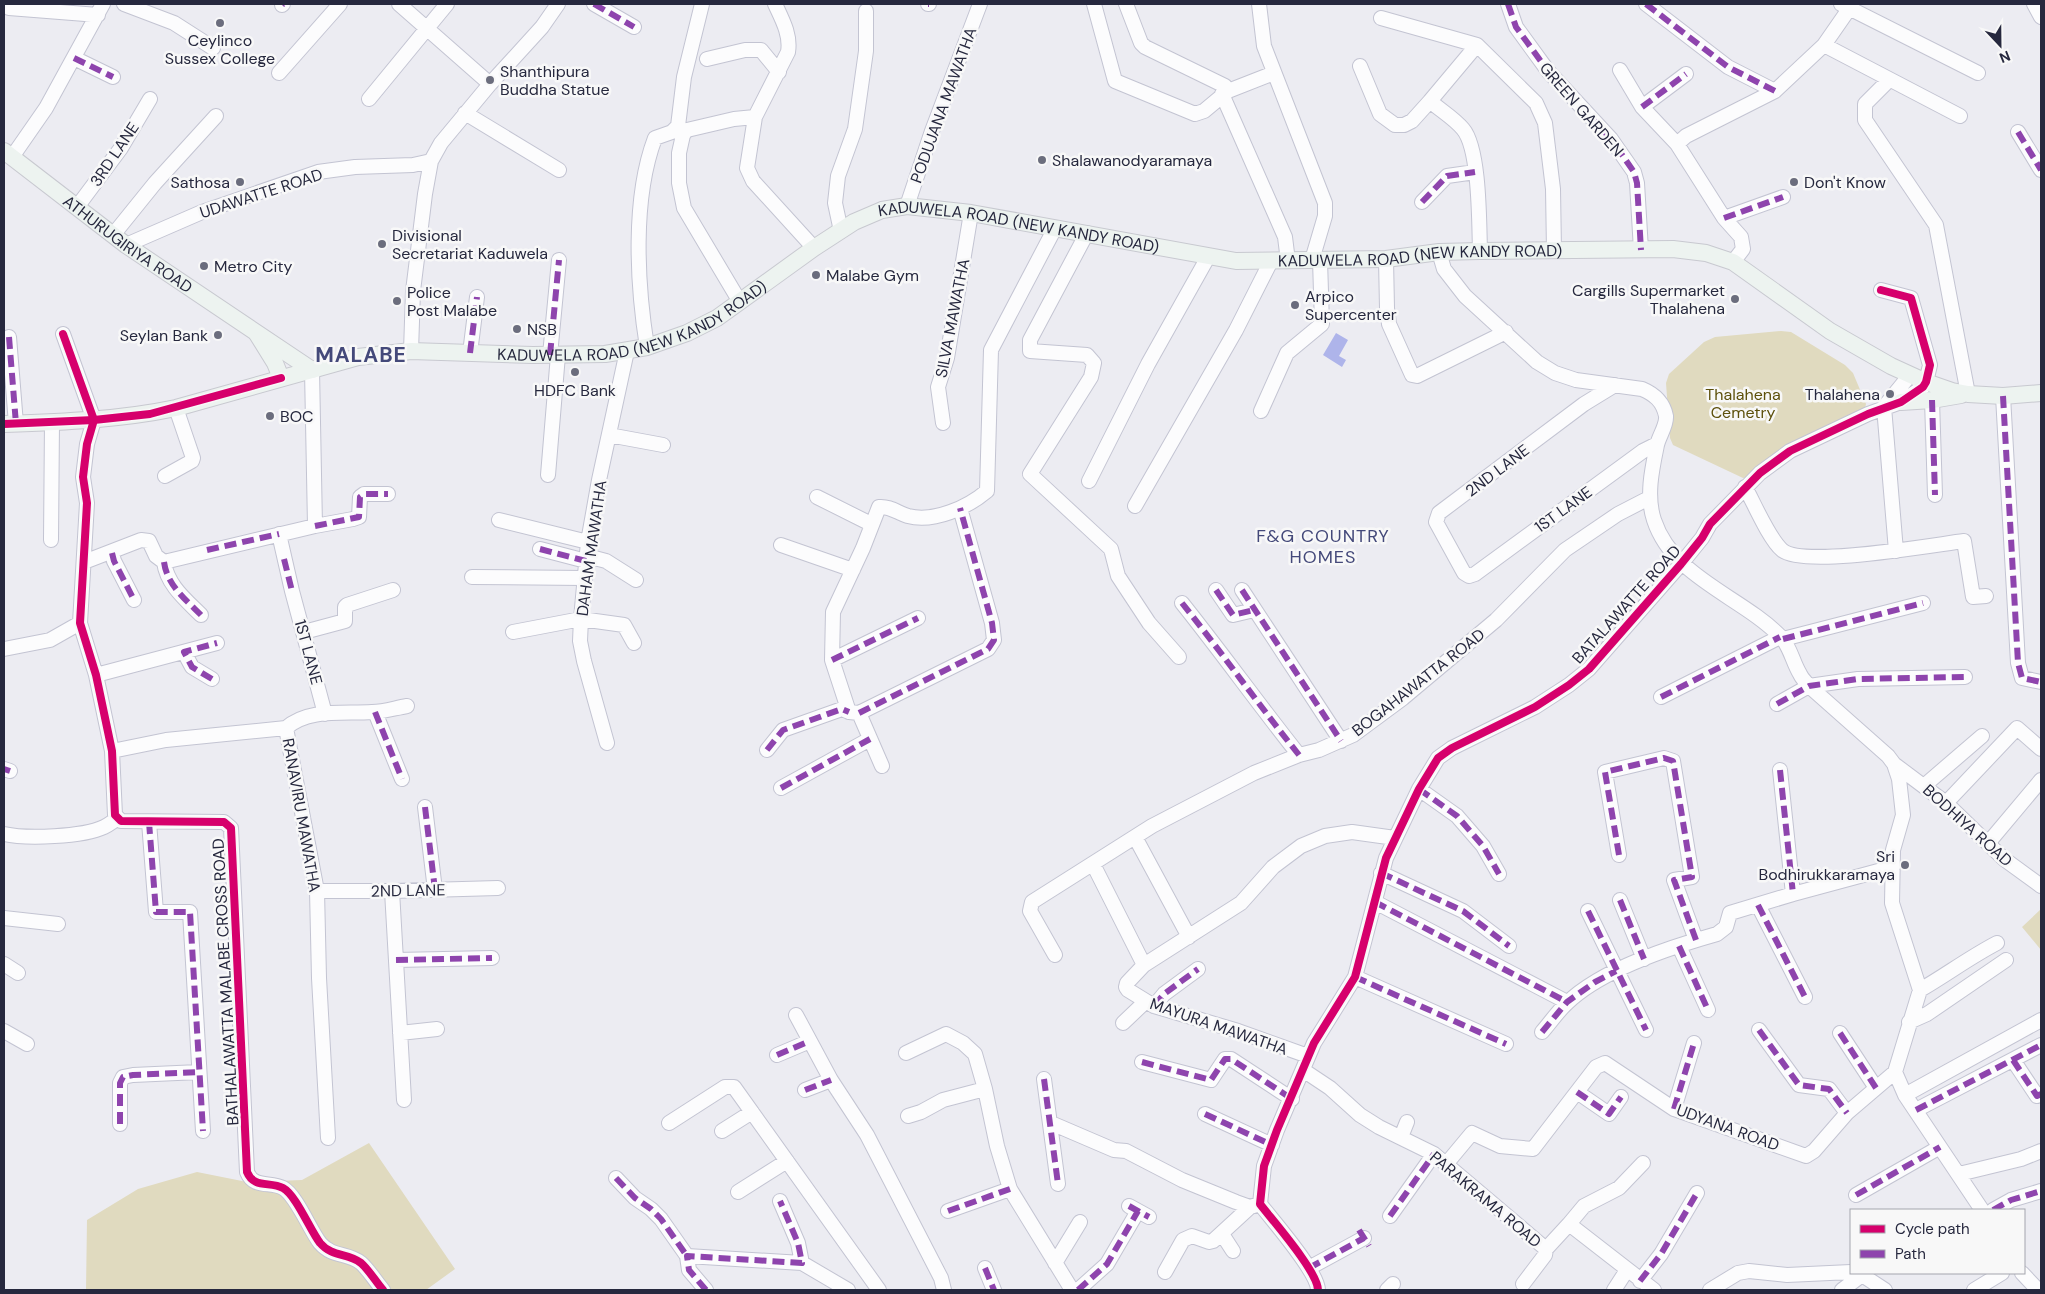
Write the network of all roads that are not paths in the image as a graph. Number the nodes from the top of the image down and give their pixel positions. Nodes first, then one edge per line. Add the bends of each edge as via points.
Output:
1 (124, 4) edge
2 (340, 4) edge
3 (399, 4) edge
4 (447, 4) edge
5 (558, 4) edge
6 (594, 4) edge
7 (702, 4) edge
8 (775, 4) edge
9 (980, 4) edge
10 (1094, 4) edge
11 (1126, 4) edge
12 (1259, 4) edge
13 (1508, 4) edge
14 (1646, 4) edge
15 (2034, 4) edge
16 (1846, 5) edge
17 (9, 8) dead end
18 (100, 9) edge
19 (866, 11) dead end
20 (2041, 17) edge
21 (1381, 18) dead end
22 (634, 27) dead end
23 (428, 28) junction
24 (1477, 45) junction
25 (1824, 45) junction
26 (213, 48) dead end
27 (74, 58) junction
28 (707, 59) dead end
29 (1360, 66) dead end
30 (1620, 70) dead end
31 (779, 72) junction
32 (279, 73) dead end
33 (1274, 73) junction
34 (1686, 74) dead end
35 (1978, 74) dead end
36 (113, 76) dead end
37 (1889, 80) junction
38 (490, 84) junction
39 (1775, 91) junction
40 (1225, 93) junction
41 (150, 99) dead end
42 (370, 99) dead end
43 (1430, 101) junction
44 (1642, 107) junction
45 (466, 113) junction
46 (216, 116) dead end
47 (1960, 116) dead end
48 (755, 117) junction
49 (2018, 132) dead end
50 (1677, 144) junction
51 (8, 154) edge
52 (431, 161) junction
53 (559, 170) dead end
54 (2041, 170) edge
55 (1475, 172) junction
56 (1783, 197) dead end
57 (1422, 202) dead end
58 (907, 206) junction
59 (77, 207) junction
60 (971, 213) junction
61 (1724, 218) junction
62 (1054, 228) junction
63 (841, 231) junction
64 (1087, 233) junction
65 (113, 235) junction
66 (126, 245) junction
67 (814, 248) junction
68 (1641, 250) junction
69 (1480, 251) junction
70 (1439, 252) junction
71 (1554, 252) junction
72 (1208, 257) junction
73 (1386, 259) junction
74 (559, 260) dead end
75 (1316, 260) junction
76 (1271, 261) junction
77 (1288, 261) junction
78 (1733, 262) junction
79 (1880, 290) dead end
80 (477, 297) dead end
81 (740, 302) junction
82 (256, 332) junction
83 (1506, 332) junction
84 (63, 334) dead end
85 (9, 337) dead end
86 (647, 347) junction
87 (411, 351) junction
88 (627, 351) junction
89 (470, 353) junction
90 (554, 355) junction
91 (312, 370) junction
92 (1910, 375) junction
93 (281, 378) junction
94 (1926, 382) junction
95 (1615, 385) junction
96 (2041, 393) edge
97 (1968, 394) junction
98 (2003, 396) junction
99 (1932, 400) junction
100 (1900, 402) junction
101 (1884, 407) junction
102 (176, 408) junction
103 (1261, 411) dead end
104 (94, 420) junction
105 (52, 422) junction
106 (943, 423) dead end
107 (10, 424) edge
108 (609, 435) junction
109 (1657, 444) junction
110 (663, 445) dead end
111 (548, 475) dead end
112 (165, 476) dead end
113 (1089, 481) dead end
114 (1745, 487) junction
115 (388, 494) dead end
116 (1935, 495) dead end
117 (818, 496) dead end
118 (1649, 498) junction
119 (1135, 506) dead end
120 (960, 508) junction
121 (499, 520) dead end
122 (871, 524) junction
123 (315, 526) junction
124 (279, 534) junction
125 (51, 540) dead end
126 (781, 545) dead end
127 (540, 549) dead end
128 (1896, 551) junction
129 (112, 552) junction
130 (587, 553) junction
131 (84, 562) junction
132 (164, 562) junction
133 (1682, 564) junction
134 (853, 570) junction
135 (1469, 576) joint
136 (472, 577) dead end
137 (584, 578) junction
138 (636, 580) dead end
139 (393, 590) dead end
140 (1216, 590) dead end
141 (1242, 590) dead end
142 (1986, 596) dead end
143 (134, 600) dead end
144 (1182, 603) dead end
145 (1922, 603) dead end
146 (1254, 610) junction
147 (201, 615) dead end
148 (918, 618) dead end
149 (581, 619) junction
150 (80, 623) junction
151 (304, 632) junction
152 (513, 632) dead end
153 (1781, 638) junction
154 (217, 642) dead end
155 (634, 643) dead end
156 (4, 649) edge
157 (184, 652) junction
158 (1178, 657) dead end
159 (832, 660) junction
160 (96, 675) junction
161 (1965, 677) dead end
162 (212, 679) dead end
163 (2041, 682) edge
164 (1809, 686) junction
165 (1661, 697) dead end
166 (1777, 704) dead end
167 (407, 706) dead end
168 (374, 712) junction
169 (854, 712) junction
170 (325, 714) junction
171 (286, 728) junction
172 (1982, 736) dead end
173 (870, 739) junction
174 (1341, 741) junction
175 (607, 743) dead end
176 (2041, 749) edge
177 (767, 750) dead end
178 (112, 751) junction
179 (1299, 755) junction
180 (1894, 764) junction
181 (882, 766) dead end
182 (1780, 770) dead end
183 (402, 779) dead end
184 (2041, 780) edge
185 (1924, 785) junction
186 (781, 788) dead end
187 (1419, 789) junction
188 (1946, 803) junction
189 (425, 807) dead end
190 (117, 819) junction
191 (150, 822) junction
192 (4, 834) edge
193 (1135, 837) junction
194 (1395, 838) junction
195 (1989, 842) junction
196 (1619, 855) dead end
197 (1093, 864) junction
198 (1893, 867) junction
199 (1381, 873) junction
200 (1499, 874) dead end
201 (2041, 886) edge
202 (498, 888) dead end
203 (435, 890) junction
204 (317, 891) junction
205 (392, 891) junction
206 (1793, 894) junction
207 (1620, 900) dead end
208 (1375, 902) junction
209 (1758, 905) junction
210 (1588, 911) dead end
211 (4, 918) edge
212 (58, 924) dead end
213 (1189, 937) junction
214 (1696, 940) junction
215 (1997, 943) dead end
216 (1509, 946) dead end
217 (1679, 946) junction
218 (1054, 955) dead end
219 (492, 958) dead end
220 (1644, 959) junction
221 (396, 960) junction
222 (2006, 960) dead end
223 (4, 964) edge
224 (1144, 965) junction
225 (1198, 969) dead end
226 (1616, 971) junction
227 (18, 973) dead end
228 (1355, 976) junction
229 (1920, 990) junction
230 (1805, 997) dead end
231 (1567, 1002) junction
232 (1150, 1004) junction
233 (1708, 1010) dead end
234 (796, 1015) dead end
235 (2041, 1020) edge
236 (1909, 1022) junction
237 (1123, 1023) dead end
238 (437, 1030) dead end
239 (1646, 1030) dead end
240 (1759, 1030) dead end
241 (4, 1031) edge
242 (1542, 1032) dead end
243 (400, 1033) junction
244 (1840, 1033) dead end
245 (810, 1041) junction
246 (1694, 1043) dead end
247 (28, 1044) dead end
248 (1506, 1044) dead end
249 (2041, 1045) edge
250 (906, 1053) dead end
251 (777, 1055) dead end
252 (1308, 1056) junction
253 (2013, 1060) junction
254 (1142, 1062) dead end
255 (1303, 1070) junction
256 (199, 1072) junction
257 (1895, 1072) junction
258 (1044, 1079) dead end
259 (831, 1080) junction
260 (1876, 1088) junction
261 (985, 1089) junction
262 (805, 1090) dead end
263 (1577, 1092) junction
264 (2041, 1094) edge
265 (1905, 1095) junction
266 (1621, 1097) dead end
267 (1292, 1099) junction
268 (404, 1100) dead end
269 (1674, 1109) junction
270 (1916, 1110) junction
271 (752, 1112) junction
272 (1848, 1113) junction
273 (1205, 1114) dead end
274 (908, 1116) dead end
275 (1407, 1122) dead end
276 (669, 1123) dead end
277 (1051, 1123) junction
278 (120, 1124) dead end
279 (722, 1131) dead end
280 (203, 1132) dead end
281 (328, 1138) dead end
282 (1401, 1138) junction
283 (1272, 1145) junction
284 (1940, 1148) junction
285 (2041, 1151) edge
286 (1434, 1154) junction
287 (787, 1161) junction
288 (1643, 1163) dead end
289 (1447, 1164) junction
290 (1959, 1174) junction
291 (616, 1178) dead end
292 (1058, 1184) dead end
293 (1010, 1189) junction
294 (2041, 1191) edge
295 (738, 1192) dead end
296 (1697, 1193) dead end
297 (1856, 1195) dead end
298 (780, 1201) dead end
299 (1255, 1205) junction
300 (1981, 1209) edge
301 (1995, 1209) edge
302 (948, 1211) dead end
303 (1139, 1211) dead end
304 (1390, 1216) dead end
305 (1080, 1222) dead end
306 (1569, 1224) junction
307 (1222, 1234) junction
308 (1364, 1238) dead end
309 (1546, 1249) junction
310 (1232, 1251) dead end
311 (688, 1256) junction
312 (802, 1263) junction
313 (1054, 1263) junction
314 (985, 1268) dead end
315 (1308, 1268) junction
316 (1627, 1270) junction
317 (1165, 1272) dead end
318 (1850, 1273) edge
319 (1855, 1274) edge
320 (1858, 1274) edge
321 (2000, 1274) edge
322 (2023, 1274) edge
323 (1640, 1281) junction
324 (1523, 1284) dead end
325 (383, 1290) edge
326 (706, 1290) edge
327 (848, 1290) edge
328 (879, 1290) edge
329 (944, 1290) edge
330 (994, 1290) edge
331 (1072, 1290) edge
332 (1078, 1290) edge
333 (1318, 1290) edge
334 (1614, 1290) edge
335 (1654, 1290) edge
336 (1710, 1290) edge
337 (1842, 1290) edge
338 (1885, 1290) edge
339 (1974, 1290) edge
340 (2038, 1290) edge

1 - 26 street via 174,24
2 - 32 street
3 - 23 street
4 - 23 street
5 - 38 street via 542,27
6 - 22 street
7 - 86 street via 684,77 678,126 672,132 655,138 648,156 639,228 640,303
8 - 31 street via 789,44
9 - 58 street, PODUJANA MAWATHA
10 - 40 street via 1115,80 1194,114 1204,111
11 - 40 street via 1145,47 1225,86
12 - 33 street via 1264,46
13 - 68 street, GREEN GARDEN via 1516,27 1542,63 1611,139 1634,172
14 - 39 street via 1728,67
15 - 20 street
16 - 25 street
16 - 35 street
17 - 18 street
18 - 27 street
19 - 63 street via 866,51 860,100 855,129 838,176 835,203
21 - 24 street
23 - 38 street
23 - 42 street
24 - 43 street
24 - 71 street via 1536,103 1545,123 1553,189
25 - 37 street
25 - 39 street
27 - 36 street
27 - 51 street via 46,108
28 - 31 street via 745,50 761,50
29 - 43 street via 1380,114 1395,125 1412,121
30 - 44 street
31 - 48 street
33 - 40 street
33 - 75 street via 1325,203
34 - 44 street
37 - 47 street
37 - 97 street via 1865,104 1865,120 1936,225
38 - 45 street
39 - 50 street via 1686,136
40 - 77 street via 1285,237
41 - 59 street, 3RD LANE via 121,148
43 - 55 street via 1463,128 1469,139
44 - 50 street
45 - 52 street via 441,143
45 - 53 street
46 - 65 street
48 - 67 street via 747,168 749,174
48 - 81 street via 687,130 679,153 684,208
49 - 54 street
50 - 61 street
51 - 59 main road, ATHURUGIRIYA ROAD
52 - 66 street, UDAWATTE ROAD via 318,172 202,212
52 - 87 street via 413,291
55 - 57 street via 1447,176
55 - 69 street
56 - 61 street
58 - 60 main road, KADUWELA ROAD (NEW KANDY ROAD)
58 - 63 main road, KADUWELA ROAD (NEW KANDY ROAD) via 870,214
59 - 65 main road, ATHURUGIRIYA ROAD
60 - 62 main road, KADUWELA ROAD (NEW KANDY ROAD)
60 - 106 street, SILVA MAWATHA via 947,358 938,387
61 - 78 street via 1741,238 1743,249
62 - 64 main road, KADUWELA ROAD (NEW KANDY ROAD)
62 - 120 street via 991,350 987,491
63 - 67 main road, KADUWELA ROAD (NEW KANDY ROAD)
64 - 72 main road, KADUWELA ROAD (NEW KANDY ROAD)
64 - 158 street via 1030,340 1030,351 1087,355 1094,363 1091,377 1030,474 1111,549 1118,576 1148,623
65 - 66 main road, ATHURUGIRIYA ROAD
66 - 82 main road, ATHURUGIRIYA ROAD
67 - 81 main road, KADUWELA ROAD (NEW KANDY ROAD)
68 - 71 main road, KADUWELA ROAD (NEW KANDY ROAD)
68 - 78 main road, KADUWELA ROAD (NEW KANDY ROAD) via 1691,251
69 - 70 main road, KADUWELA ROAD (NEW KANDY ROAD)
69 - 71 main road, KADUWELA ROAD (NEW KANDY ROAD)
70 - 73 main road, KADUWELA ROAD (NEW KANDY ROAD)
70 - 83 street via 1444,269 1465,296
72 - 76 main road, KADUWELA ROAD (NEW KANDY ROAD)
72 - 113 street via 1148,364
73 - 75 main road, KADUWELA ROAD (NEW KANDY ROAD)
73 - 83 street via 1390,324 1412,375 1416,376
74 - 90 street
75 - 77 main road, KADUWELA ROAD (NEW KANDY ROAD)
75 - 103 street via 1322,324 1287,353
76 - 77 main road, KADUWELA ROAD (NEW KANDY ROAD)
76 - 119 street via 1236,330
78 - 92 main road, KADUWELA ROAD (NEW KANDY ROAD) via 1830,331
79 - 94 street via 1911,298 1930,365
80 - 89 street
81 - 86 main road, KADUWELA ROAD (NEW KANDY ROAD) via 687,333
82 - 91 main road, ATHURUGIRIYA ROAD
82 - 93 main road, ATHURUGIRIYA ROAD
83 - 95 street via 1537,362 1555,373 1576,380
84 - 104 street
85 - 107 street
86 - 88 main road, KADUWELA ROAD (NEW KANDY ROAD)
87 - 89 main road, KADUWELA ROAD (NEW KANDY ROAD)
87 - 91 main road, KADUWELA ROAD (NEW KANDY ROAD) via 358,357
88 - 90 main road, KADUWELA ROAD (NEW KANDY ROAD)
88 - 108 street, DAHAM MAWATHA
89 - 90 main road, KADUWELA ROAD (NEW KANDY ROAD)
90 - 111 street
91 - 93 main road, KADUWELA ROAD (NEW KANDY ROAD)
91 - 123 street
92 - 94 main road, KADUWELA ROAD (NEW KANDY ROAD)
92 - 101 street
93 - 102 main road, KADUWELA ROAD (NEW KANDY ROAD)
94 - 97 main road, KADUWELA ROAD (NEW KANDY ROAD)
94 - 100 street, BATALAWATTE ROAD
95 - 109 street via 1642,389 1662,403 1666,418
95 - 135 street, 2ND LANE via 1584,404 1440,513 1436,522 1464,574
96 - 98 main road, KADUWELA ROAD (NEW KANDY ROAD)
97 - 98 main road, KADUWELA ROAD (NEW KANDY ROAD)
97 - 99 main road
98 - 163 street via 2018,663 2022,678
99 - 100 main road
99 - 116 street
100 - 101 street, BATALAWATTE ROAD
101 - 114 street, BATALAWATTE ROAD via 1790,451
101 - 128 street
102 - 104 main road, KADUWELA ROAD (NEW KANDY ROAD)
102 - 112 street via 193,458
104 - 105 main road, KADUWELA ROAD (NEW KANDY ROAD)
104 - 131 street via 83,477 87,503
105 - 107 main road, KADUWELA ROAD (NEW KANDY ROAD)
105 - 125 street
108 - 110 street
108 - 130 street, DAHAM MAWATHA
109 - 118 street
109 - 135 street, 1ST LANE
114 - 128 street via 1771,536 1783,551 1800,556
114 - 133 street, BATALAWATTE ROAD via 1710,524
115 - 123 street via 364,494 360,497 359,517
117 - 122 street
118 - 133 street via 1657,529
118 - 174 street, BOGAHAWATTA ROAD via 1618,514 1565,550 1496,620 1385,712
120 - 122 street via 930,516 910,516 885,506 879,507
120 - 169 street via 994,640 988,649
121 - 130 street
122 - 134 street
123 - 124 street
124 - 132 street
124 - 151 street, 1ST LANE
126 - 134 street
127 - 130 street
128 - 142 street via 1964,541 1973,598
129 - 131 street
129 - 132 street via 145,540
129 - 143 street
130 - 137 street, DAHAM MAWATHA
130 - 138 street
131 - 150 street
132 - 147 street via 166,573 179,593
133 - 153 street
133 - 187 street, BATALAWATTE ROAD via 1589,669 1535,707 1452,748 1438,758
134 - 159 street via 833,612
136 - 137 street
137 - 149 street, DAHAM MAWATHA
139 - 151 street via 347,605 345,620
140 - 146 street via 1233,615
141 - 146 street
144 - 179 street
145 - 153 street
146 - 174 street
148 - 159 street
149 - 152 street
149 - 155 street via 624,625
149 - 175 street, DAHAM MAWATHA via 580,641 584,661
150 - 156 street via 50,640
150 - 160 street
151 - 170 street, 1ST LANE
153 - 164 street, BODHIYA ROAD
153 - 165 street
154 - 157 street
157 - 160 street
157 - 162 street via 192,667
159 - 169 street
160 - 178 street
161 - 164 street via 1858,679
164 - 166 street
164 - 180 street, BODHIYA ROAD
167 - 168 street
168 - 170 street
168 - 183 street
169 - 173 street
169 - 177 street via 842,709 782,730
170 - 171 street via 295,720
171 - 178 street, RANAVIRU MAWATHA via 216,734
171 - 204 street, RANAVIRU MAWATHA
172 - 185 street
173 - 181 street
173 - 186 street
174 - 179 street, BOGAHAWATTA ROAD
176 - 188 street via 2017,728
178 - 190 street
179 - 193 street, BOGAHAWATTA ROAD via 1254,773
180 - 185 street, BODHIYA ROAD
180 - 198 street via 1903,815 1893,850
182 - 206 street
184 - 195 street
185 - 188 street, BODHIYA ROAD
187 - 194 street, BATALAWATTE ROAD
187 - 200 street via 1457,816 1482,846
188 - 195 street, BODHIYA ROAD
189 - 203 street
190 - 191 street, BATHALAWATTA MALABE CROSS ROAD
190 - 192 street via 90,832 40,837
191 - 256 street via 156,912 190,912
191 - 325 street, BATHALAWATTA MALABE CROSS ROAD via 224,822 231,828 249,1178 256,1183 283,1188 320,1243 332,1253 347,1255 362,1263
193 - 197 street, BOGAHAWATTA ROAD
193 - 213 street
194 - 199 street, BATALAWATTE ROAD
194 - 213 street, MAYURA MAWATHA via 1352,832 1325,836 1301,846 1273,867 1241,903
195 - 201 street, BODHIYA ROAD via 2004,859
196 - 214 street via 1605,772 1664,758 1673,761 1692,877 1674,880
197 - 218 street, BOGAHAWATTA ROAD via 1030,906
197 - 224 street
198 - 206 street
198 - 229 street via 1892,903
199 - 208 street, BATALAWATTE ROAD
199 - 216 street via 1463,911
202 - 203 street, 2ND LANE
203 - 205 street, 2ND LANE
204 - 205 street, 2ND LANE
204 - 281 street, RANAVIRU MAWATHA
205 - 221 street
206 - 209 street
207 - 220 street
208 - 228 street, BATALAWATTE ROAD
208 - 231 street
209 - 214 street via 1730,913 1726,927 1717,934
209 - 230 street
210 - 226 street
211 - 212 street
213 - 224 street, MAYURA MAWATHA
214 - 217 street
215 - 229 street
217 - 220 street
217 - 233 street
219 - 221 street
220 - 226 street
221 - 243 street
222 - 236 street via 1927,1014
223 - 227 street
224 - 232 street, MAYURA MAWATHA via 1126,986
225 - 232 street
226 - 231 street
226 - 239 street
228 - 248 street
228 - 252 street, BATALAWATTE ROAD
229 - 236 street
231 - 242 street
232 - 237 street
232 - 252 street, MAYURA MAWATHA via 1238,1030
234 - 245 street
235 - 265 street
236 - 257 street
238 - 243 street
240 - 272 street via 1799,1085 1828,1089
241 - 247 street
243 - 268 street
244 - 260 street
245 - 251 street
245 - 259 street
246 - 269 street
249 - 253 street
250 - 261 street via 946,1034 976,1054
252 - 255 street, BATALAWATTE ROAD
253 - 264 street via 2037,1096
253 - 270 street
254 - 267 street via 1211,1080 1225,1059 1231,1059
255 - 267 street, BATALAWATTE ROAD
255 - 282 street, PARAKRAMA ROAD via 1330,1088 1360,1115
256 - 278 street via 123,1077 120,1083
256 - 280 street
257 - 260 street, UDYANA ROAD
257 - 265 street
258 - 277 street
259 - 262 street
259 - 329 street via 868,1135 941,1278
260 - 272 street, UDYANA ROAD
261 - 274 street via 943,1100
261 - 293 street
263 - 266 street via 1609,1114
263 - 269 street, UDYANA ROAD via 1596,1066 1604,1063
263 - 289 street, UDYANA ROAD via 1533,1149 1500,1146 1472,1133
265 - 270 street
267 - 283 street, BATALAWATTE ROAD
269 - 272 street, UDYANA ROAD via 1806,1156 1814,1152
270 - 284 street
271 - 276 street via 734,1087 725,1087
271 - 279 street
271 - 287 street
273 - 283 street
275 - 282 street
277 - 292 street
277 - 299 street via 1114,1150 1126,1151 1182,1180
282 - 286 street, PARAKRAMA ROAD
283 - 299 street, BATALAWATTE ROAD
284 - 290 street
284 - 297 street
285 - 290 street
286 - 289 street, PARAKRAMA ROAD
286 - 304 street
287 - 295 street
287 - 328 street
288 - 306 street, PARAKRAMA ROAD via 1619,1188 1584,1206
289 - 309 street, PARAKRAMA ROAD
290 - 300 street
291 - 311 street via 661,1219
293 - 302 street
293 - 313 street
294 - 301 street via 2010,1200
296 - 323 street via 1661,1254
298 - 312 street via 798,1243
299 - 307 street
299 - 315 street
303 - 332 street via 1107,1264
305 - 313 street
306 - 309 street, PARAKRAMA ROAD
306 - 316 street
307 - 310 street
307 - 317 street via 1209,1242 1192,1236 1183,1240
308 - 315 street
309 - 324 street
311 - 312 street
311 - 326 street via 689,1270
312 - 327 street
313 - 331 street
314 - 330 street
315 - 333 street
316 - 323 street
316 - 334 street
318 - 336 street via 1787,1275 1749,1271
319 - 337 street
320 - 338 street
321 - 339 street
322 - 340 street
323 - 335 street

